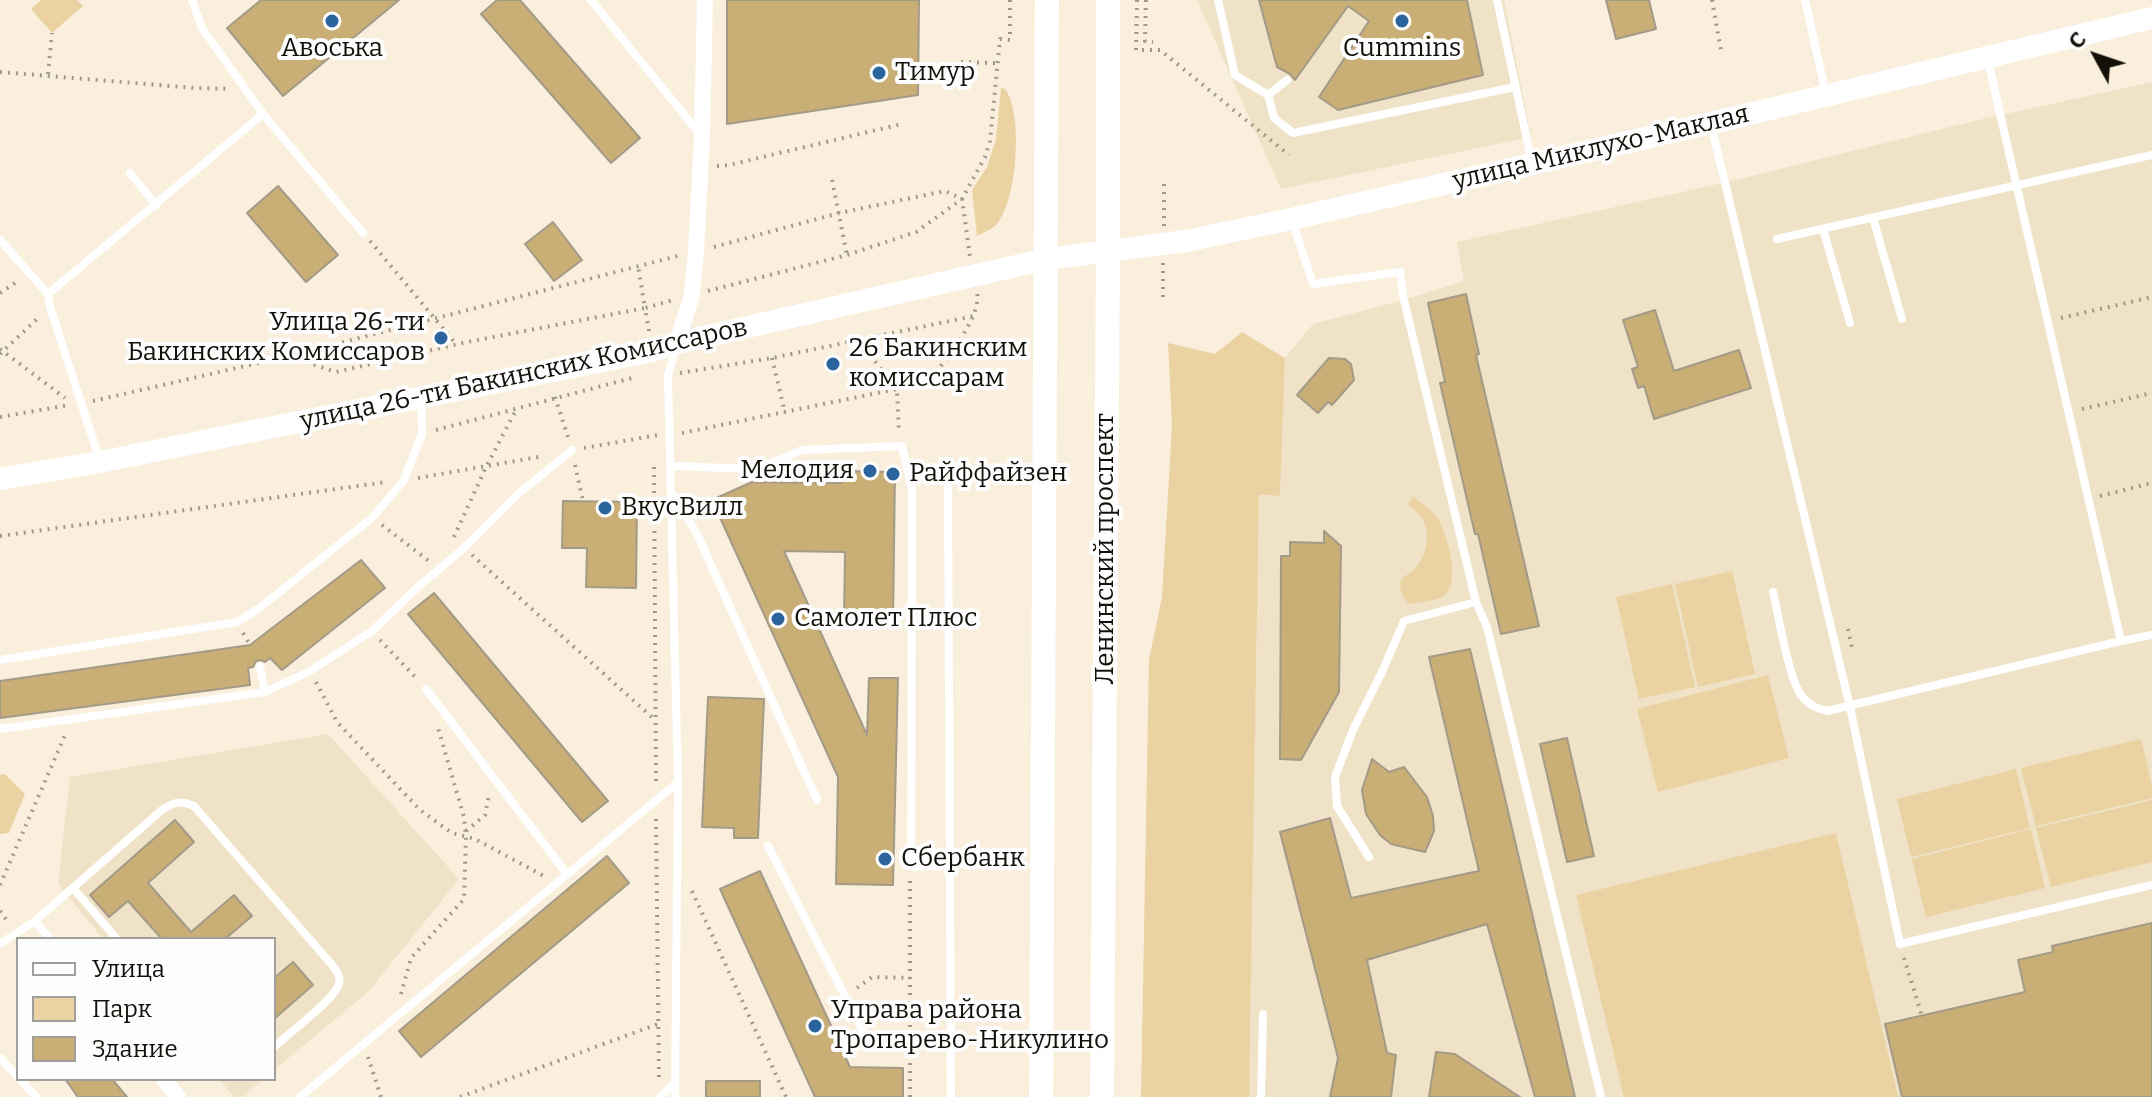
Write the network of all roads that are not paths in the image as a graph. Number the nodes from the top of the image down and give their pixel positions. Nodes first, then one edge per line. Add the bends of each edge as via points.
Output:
1 (192, 0) edge
2 (591, 0) edge
3 (705, 0) edge
4 (1047, 0) edge
5 (1108, 0) edge
6 (1218, 0) edge
7 (1497, 0) edge
8 (1805, 0) edge
9 (2152, 18) edge
10 (1987, 56) junction
11 (1287, 80) dead end
12 (1515, 87) junction
13 (1268, 95) junction
14 (1826, 95) junction
15 (263, 114) junction
16 (1711, 123) junction
17 (702, 136) junction
18 (2152, 155) edge
19 (1532, 163) junction
20 (130, 173) dead end
21 (2016, 184) junction
22 (156, 205) junction
23 (1873, 218) junction
24 (1291, 219) junction
25 (1823, 229) junction
26 (363, 233) road end
27 (1777, 239) dead end
28 (0, 240) edge
29 (1108, 251) junction
30 (1047, 259) junction
31 (48, 294) junction
32 (1902, 319) dead end
33 (1850, 323) dead end
34 (677, 343) junction
35 (421, 399) junction
36 (572, 450) road end
37 (100, 462) junction
38 (671, 466) junction
39 (0, 479) edge
40 (948, 485) dead end
41 (672, 493) junction
42 (1773, 592) dead end
43 (1476, 602) junction
44 (2152, 635) edge
45 (2121, 641) junction
46 (0, 660) edge
47 (260, 667) dead end
48 (426, 689) road end
49 (265, 692) junction
50 (1850, 707) junction
51 (0, 729) edge
52 (678, 782) junction
53 (817, 800) dead end
54 (768, 846) dead end
55 (1369, 857) dead end
56 (949, 866) junction
57 (567, 874) junction
58 (2152, 885) edge
59 (73, 888) junction
60 (35, 921) junction
61 (48, 937) edge
62 (115, 937) edge
63 (0, 944) edge
64 (1263, 1014) dead end
65 (951, 1042) junction
66 (276, 1045) edge
67 (0, 1058) edge
68 (16, 1061) edge
69 (8, 1067) junction
70 (16, 1075) edge
71 (22, 1081) edge
72 (166, 1081) edge
73 (675, 1083) junction
74 (660, 1093) edge
75 (36, 1097) edge
76 (178, 1097) edge
77 (300, 1097) edge
78 (675, 1097) edge
79 (951, 1097) edge
80 (1041, 1097) edge
81 (1102, 1097) edge
82 (1261, 1097) edge
83 (1601, 1097) edge

1 - 15 lane via 202,28
2 - 17 lane
3 - 17 street
4 - 30 main road
5 - 29 main road, Ленинский проспект
6 - 13 lane via 1235,75
7 - 12 lane
8 - 14 lane
9 - 10 main road, улица Миклухо-Маклая
10 - 14 main road, улица Миклухо-Маклая
10 - 21 lane
11 - 13 lane
12 - 13 lane via 1293,133 1274,118
12 - 19 lane
14 - 16 main road, улица Миклухо-Маклая
15 - 22 lane
15 - 26 lane
16 - 19 main road, улица Миклухо-Маклая
16 - 50 lane
17 - 34 street via 692,295
18 - 21 lane
19 - 24 main road, улица Миклухо-Маклая
20 - 22 lane
21 - 23 lane
21 - 45 lane
22 - 31 lane
23 - 25 lane
23 - 32 lane
24 - 29 main road, улица Миклухо-Маклая
24 - 43 lane via 1313,284 1400,272
25 - 27 lane
25 - 33 lane
28 - 31 lane
29 - 30 main road, улица Миклухо-Маклая
29 - 81 main road, Ленинский проспект
30 - 34 main road, улица 26-ти Бакинских Комиссаров
30 - 80 main road
31 - 37 lane
34 - 35 main road, улица 26-ти Бакинских Комиссаров
34 - 38 lane via 668,375
35 - 37 main road, улица 26-ти Бакинских Комиссаров
35 - 46 lane via 422,434 404,480 373,517 237,622
36 - 49 lane via 372,631 310,671
37 - 39 main road, улица 26-ти Бакинских Комиссаров
38 - 41 lane
38 - 56 lane via 757,469 802,450 902,446 912,489 911,867
40 - 56 lane
41 - 52 lane
41 - 53 lane via 697,534
42 - 50 lane via 1801,696 1812,707 1827,711
43 - 55 lane via 1404,621 1353,730 1335,777 1337,806
43 - 83 lane via 1487,627
44 - 45 lane
45 - 50 lane
47 - 49 lane
48 - 57 lane
49 - 51 lane
50 - 58 lane via 1900,944
52 - 57 lane
52 - 73 lane
54 - 65 lane via 865,1035
56 - 65 lane
57 - 77 lane
59 - 60 lane
59 - 62 lane
59 - 66 lane via 163,809 175,802 194,806 339,976 329,999
60 - 61 lane
60 - 63 lane
64 - 82 lane
65 - 79 lane
67 - 69 lane
68 - 69 lane
69 - 70 lane
71 - 75 lane
72 - 76 street
73 - 74 lane
73 - 78 lane

